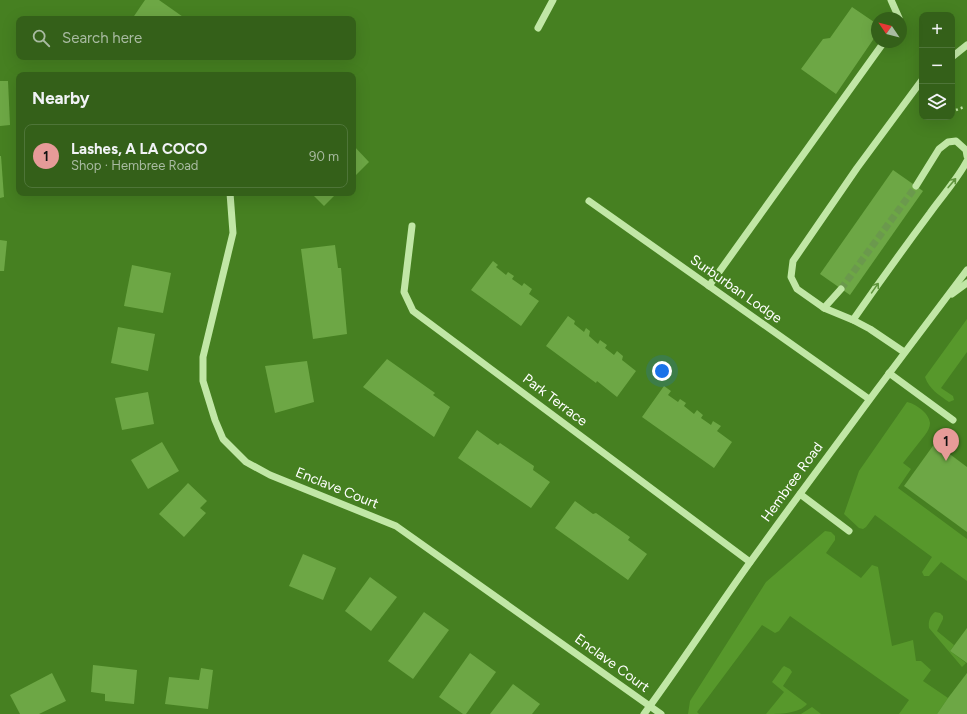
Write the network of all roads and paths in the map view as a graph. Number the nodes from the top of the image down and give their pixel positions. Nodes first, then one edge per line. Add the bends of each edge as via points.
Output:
1 (553, 0) edge
2 (891, 0) edge
3 (896, 12) edge
4 (538, 28) dead end
5 (967, 45) edge
6 (880, 48) edge
7 (955, 55) edge
8 (919, 84) edge
9 (964, 107) dead end
10 (956, 110) dead end
11 (967, 156) edge
12 (967, 161) edge
13 (916, 186) tunnel mouth
14 (230, 196) edge
15 (589, 201) dead end
16 (412, 226) dead end
17 (967, 270) edge
18 (967, 283) edge
19 (709, 286) junction
20 (842, 289) tunnel mouth
21 (945, 299) junction
22 (824, 308) junction
23 (853, 320) junction
24 (904, 352) junction
25 (889, 373) junction
26 (869, 399) junction
27 (954, 420) dead end
28 (800, 494) junction
29 (849, 531) dead end
30 (750, 562) junction
31 (650, 706) junction
32 (644, 714) edge
33 (660, 714) edge

1 - 4 street
2 - 3 street
5 - 7 street
6 - 19 street
8 - 22 street via 857,168 794,261 791,277 797,288
9 - 10 path
11 - 13 street via 966,150 956,141 948,142 939,149
23 -> 12 street via 962,172
14 - 31 street, Enclave Court via 233,233 203,357 203,381 223,439 246,462 270,475 396,526
15 - 19 street, Surburban Lodge
16 - 30 street, Park Terrace via 404,292 413,312
17 - 21 street, Hembree Road
18 - 21 street
19 - 26 street, Surburban Lodge
20 - 22 street
21 - 24 street, Hembree Road
22 - 23 street
23 - 24 street via 870,328
24 - 25 street, Hembree Road
25 - 26 street, Hembree Road
25 - 27 street
26 - 28 street, Hembree Road
28 - 29 street
28 - 30 street, Hembree Road
30 - 31 street, Hembree Road
31 - 32 street, Hembree Road
31 - 33 street, Enclave Court

